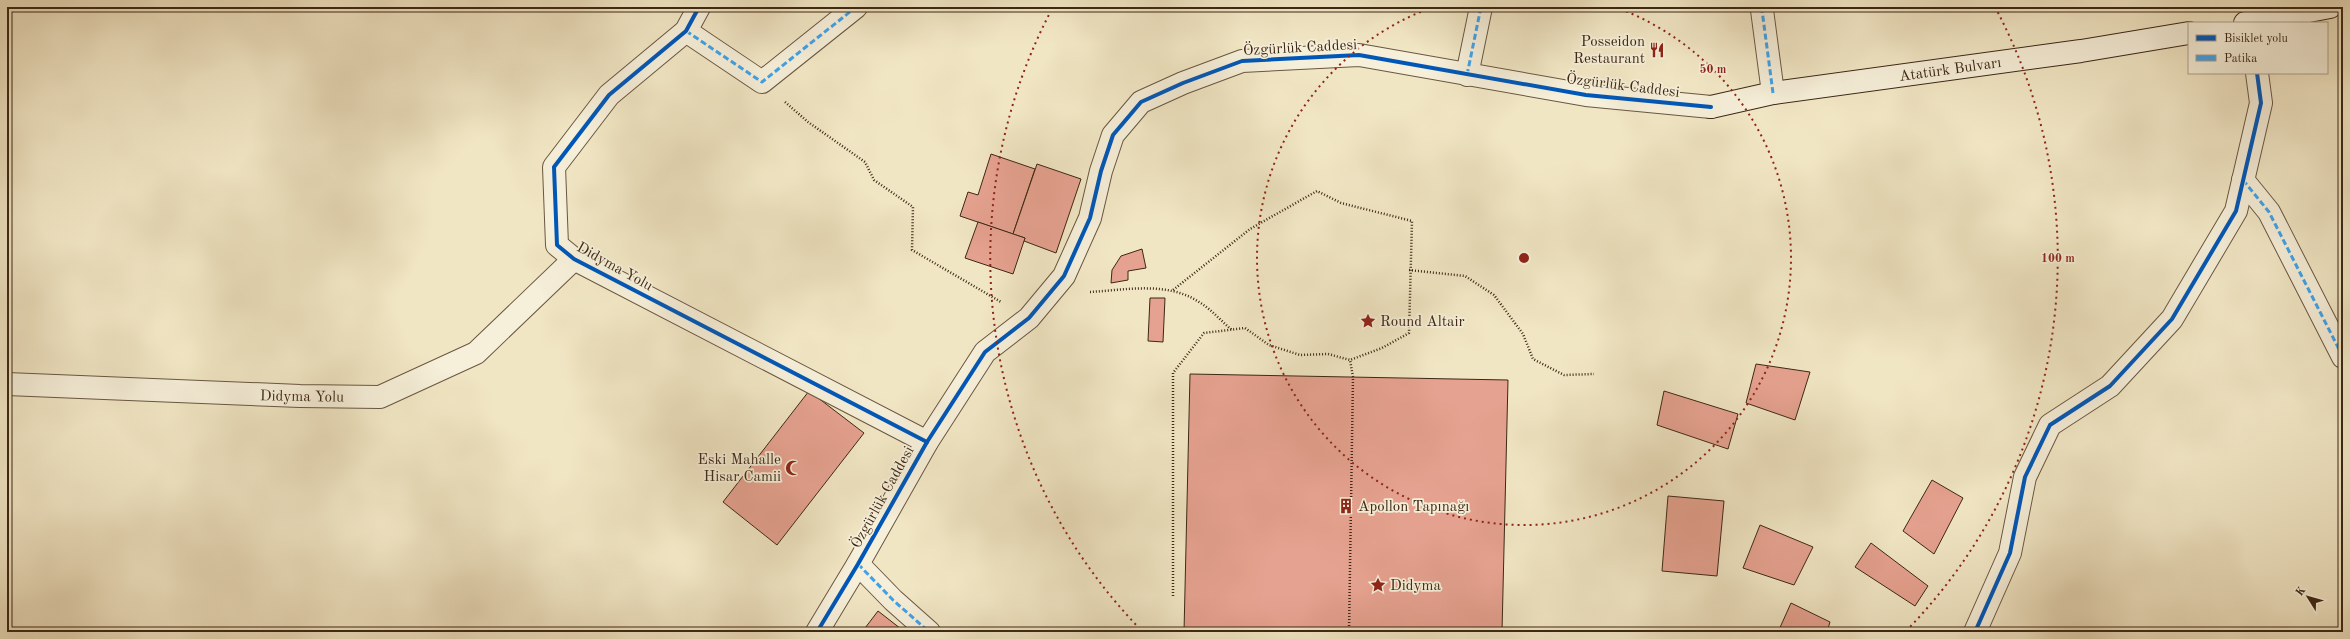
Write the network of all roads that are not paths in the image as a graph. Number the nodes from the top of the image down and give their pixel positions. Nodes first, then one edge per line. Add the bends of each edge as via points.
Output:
1 (699, 7) edge
2 (856, 7) edge
3 (1481, 7) edge
4 (2330, 7) edge
5 (1761, 8) edge
6 (2254, 22) edge
7 (686, 31) junction
8 (2188, 33) edge
9 (2257, 74) edge
10 (1467, 75) junction
11 (1774, 93) junction
12 (1711, 107) joint
13 (2243, 180) junction
14 (574, 259) junction
15 (2343, 357) edge
16 (7, 384) edge
17 (926, 442) junction
18 (858, 564) junction
19 (817, 632) edge
20 (929, 632) edge
21 (1975, 632) edge

1 - 7 street, Didyma Yolu
2 - 7 street via 762,82
3 - 10 street
4 - 6 street
5 - 11 street
7 - 14 street, Didyma Yolu via 609,95 554,167 557,245
8 - 11 street, Atatürk Bulvarı via 2081,51
9 - 13 street via 2261,103
10 - 12 street, Özgürlük Caddesi via 1586,95
10 - 17 street, Özgürlük Caddesi via 1359,55 1242,61 1142,102 1113,135 1090,218 1064,276 1029,318 985,352
11 - 12 street, Atatürk Bulvarı
13 - 15 street via 2269,212
13 - 21 street via 2236,211 2172,319 2110,386 2050,425 2024,477 2010,553
14 - 16 street, Didyma Yolu via 476,353 380,397
14 - 17 street, Didyma Yolu
17 - 18 street, Özgürlük Caddesi
18 - 19 street, Özgürlük Caddesi
18 - 20 street

